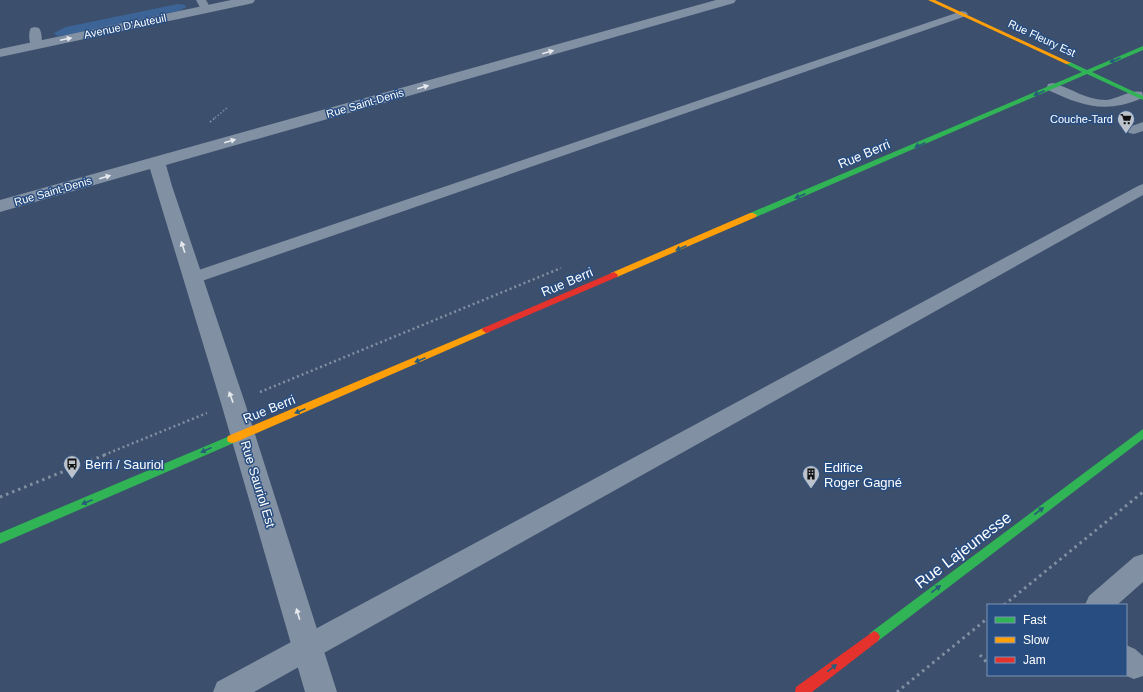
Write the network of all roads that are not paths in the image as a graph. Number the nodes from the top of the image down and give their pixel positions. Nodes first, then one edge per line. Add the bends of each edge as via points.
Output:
1 (249, 0) edge
2 (730, 0) edge
3 (931, 0) edge
4 (204, 5) edge
5 (962, 14) junction
6 (49, 28) dead end
7 (36, 30) junction
8 (21, 33) dead end
9 (36, 45) junction
10 (1143, 48) edge
11 (0, 53) edge
12 (1087, 72) junction
13 (1053, 87) junction
14 (1140, 97) edge
15 (157, 162) junction
16 (1143, 189) edge
17 (0, 206) edge
18 (193, 278) junction
19 (1143, 433) edge
20 (242, 434) junction
21 (0, 539) edge
22 (1143, 566) edge
23 (1099, 604) edge
24 (308, 648) junction
25 (227, 692) edge
26 (321, 692) edge
27 (802, 692) edge

1 - 4 street, Avenue D'Auteuil
15 -> 2 street, Rue Saint-Denis
3 - 5 main road, Rue Fleury Est
9 -> 4 street, Avenue D'Auteuil
5 - 12 main road, Rue Fleury Est
5 - 18 lane
6 - 7 street
7 - 8 street
7 - 9 lane
9 - 11 street, Avenue D'Auteuil
10 -> 12 main road, Rue Berri
12 - 13 main road, Rue Berri
12 - 14 main road, Rue Fleury Est
13 - 14 lane via 1074,96 1107,104
13 -> 20 main road, Rue Berri
17 -> 15 street, Rue Saint-Denis
18 -> 15 street, Rue Sauriol Est
16 - 24 lane
20 -> 18 street, Rue Sauriol Est
27 -> 19 main road, Rue Lajeunesse
20 -> 21 main road, Rue Berri
24 -> 20 street, Rue Sauriol Est
22 - 23 lane
24 - 25 lane
24 - 26 street, Rue Sauriol Est

